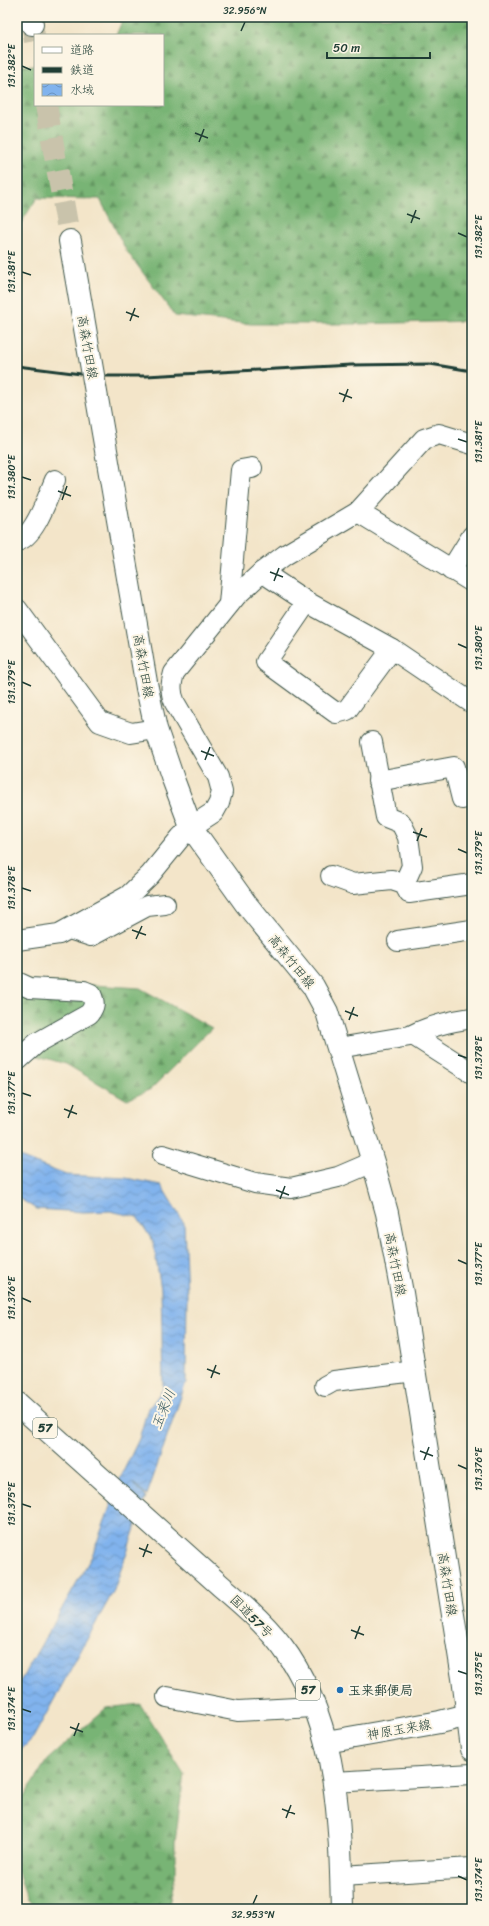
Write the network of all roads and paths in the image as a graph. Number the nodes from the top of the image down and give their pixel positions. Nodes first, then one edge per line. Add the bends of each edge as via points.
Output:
1 (70, 241) tunnel mouth
2 (472, 444) edge
3 (252, 468) dead end
4 (55, 480) dead end
5 (358, 512) junction
6 (472, 536) edge
7 (17, 541) edge
8 (451, 570) junction
9 (262, 572) junction
10 (472, 582) edge
11 (307, 602) junction
12 (229, 604) junction
13 (17, 609) edge
14 (392, 649) junction
15 (472, 703) edge
16 (156, 729) junction
17 (372, 742) dead end
18 (378, 781) junction
19 (472, 797) edge
20 (191, 827) junction
21 (331, 876) dead end
22 (404, 884) junction
23 (472, 884) edge
24 (165, 904) dead end
25 (69, 929) junction
26 (472, 930) edge
27 (17, 940) edge
28 (398, 941) dead end
29 (17, 982) edge
30 (472, 1018) edge
31 (412, 1035) junction
32 (338, 1048) junction
33 (18, 1060) dead end
34 (472, 1073) edge
35 (163, 1155) dead end
36 (373, 1162) junction
37 (415, 1371) junction
38 (325, 1386) dead end
39 (17, 1403) edge
40 (167, 1697) dead end
41 (314, 1708) junction
42 (469, 1714) edge
43 (326, 1742) junction
44 (472, 1749) edge
45 (472, 1774) edge
46 (334, 1782) junction
47 (472, 1868) edge
48 (341, 1876) junction
49 (342, 1909) edge

1 - 16 main road, 高森竹田線, bridge
2 - 5 street via 439,434 424,439
3 - 12 street via 241,470
4 - 7 street via 31,532
5 - 8 street
5 - 9 street via 285,555
6 - 8 street
8 - 10 street
9 - 11 street
9 - 12 street
11 - 14 street
11 - 14 street via 266,662 336,713 347,710
12 - 20 street via 174,673 171,686 173,699 218,777 222,792 214,812
13 - 16 street via 100,722 131,733
14 - 15 street
16 - 20 main road, 高森竹田線
17 - 18 street
18 - 19 street via 454,767 462,799
18 - 22 street via 386,817 400,823 408,837 412,866
20 - 25 street via 150,875 128,896
20 - 32 main road, 高森竹田線 via 246,904 313,986 327,1012
21 - 22 street via 353,884 392,880
22 - 23 street via 409,893
24 - 25 street via 147,906 91,936
25 - 27 street via 59,934
26 - 28 street
29 - 33 street via 30,988 84,991 91,994 95,1001 95,1006 89,1014 37,1043
30 - 31 street via 454,1021
31 - 32 street
31 - 34 street
32 - 36 main road, 高森竹田線
35 - 36 street via 255,1183 291,1188 338,1177
36 - 37 main road, 高森竹田線 via 387,1213
37 - 38 street via 334,1381
37 - 42 main road, 高森竹田線
39 - 41 main road, 国道57号 / 57 via 248,1608 288,1656
40 - 41 street via 238,1711
41 - 43 main road, 国道57号 / 57
42 - 43 main road, 神原玉来線 via 440,1722
42 - 44 main road, 高森竹田線
43 - 46 main road, 国道57号 / 57
45 - 46 street
46 - 48 main road, 国道57号 / 57
47 - 48 street
48 - 49 main road, 国道57号 / 57

